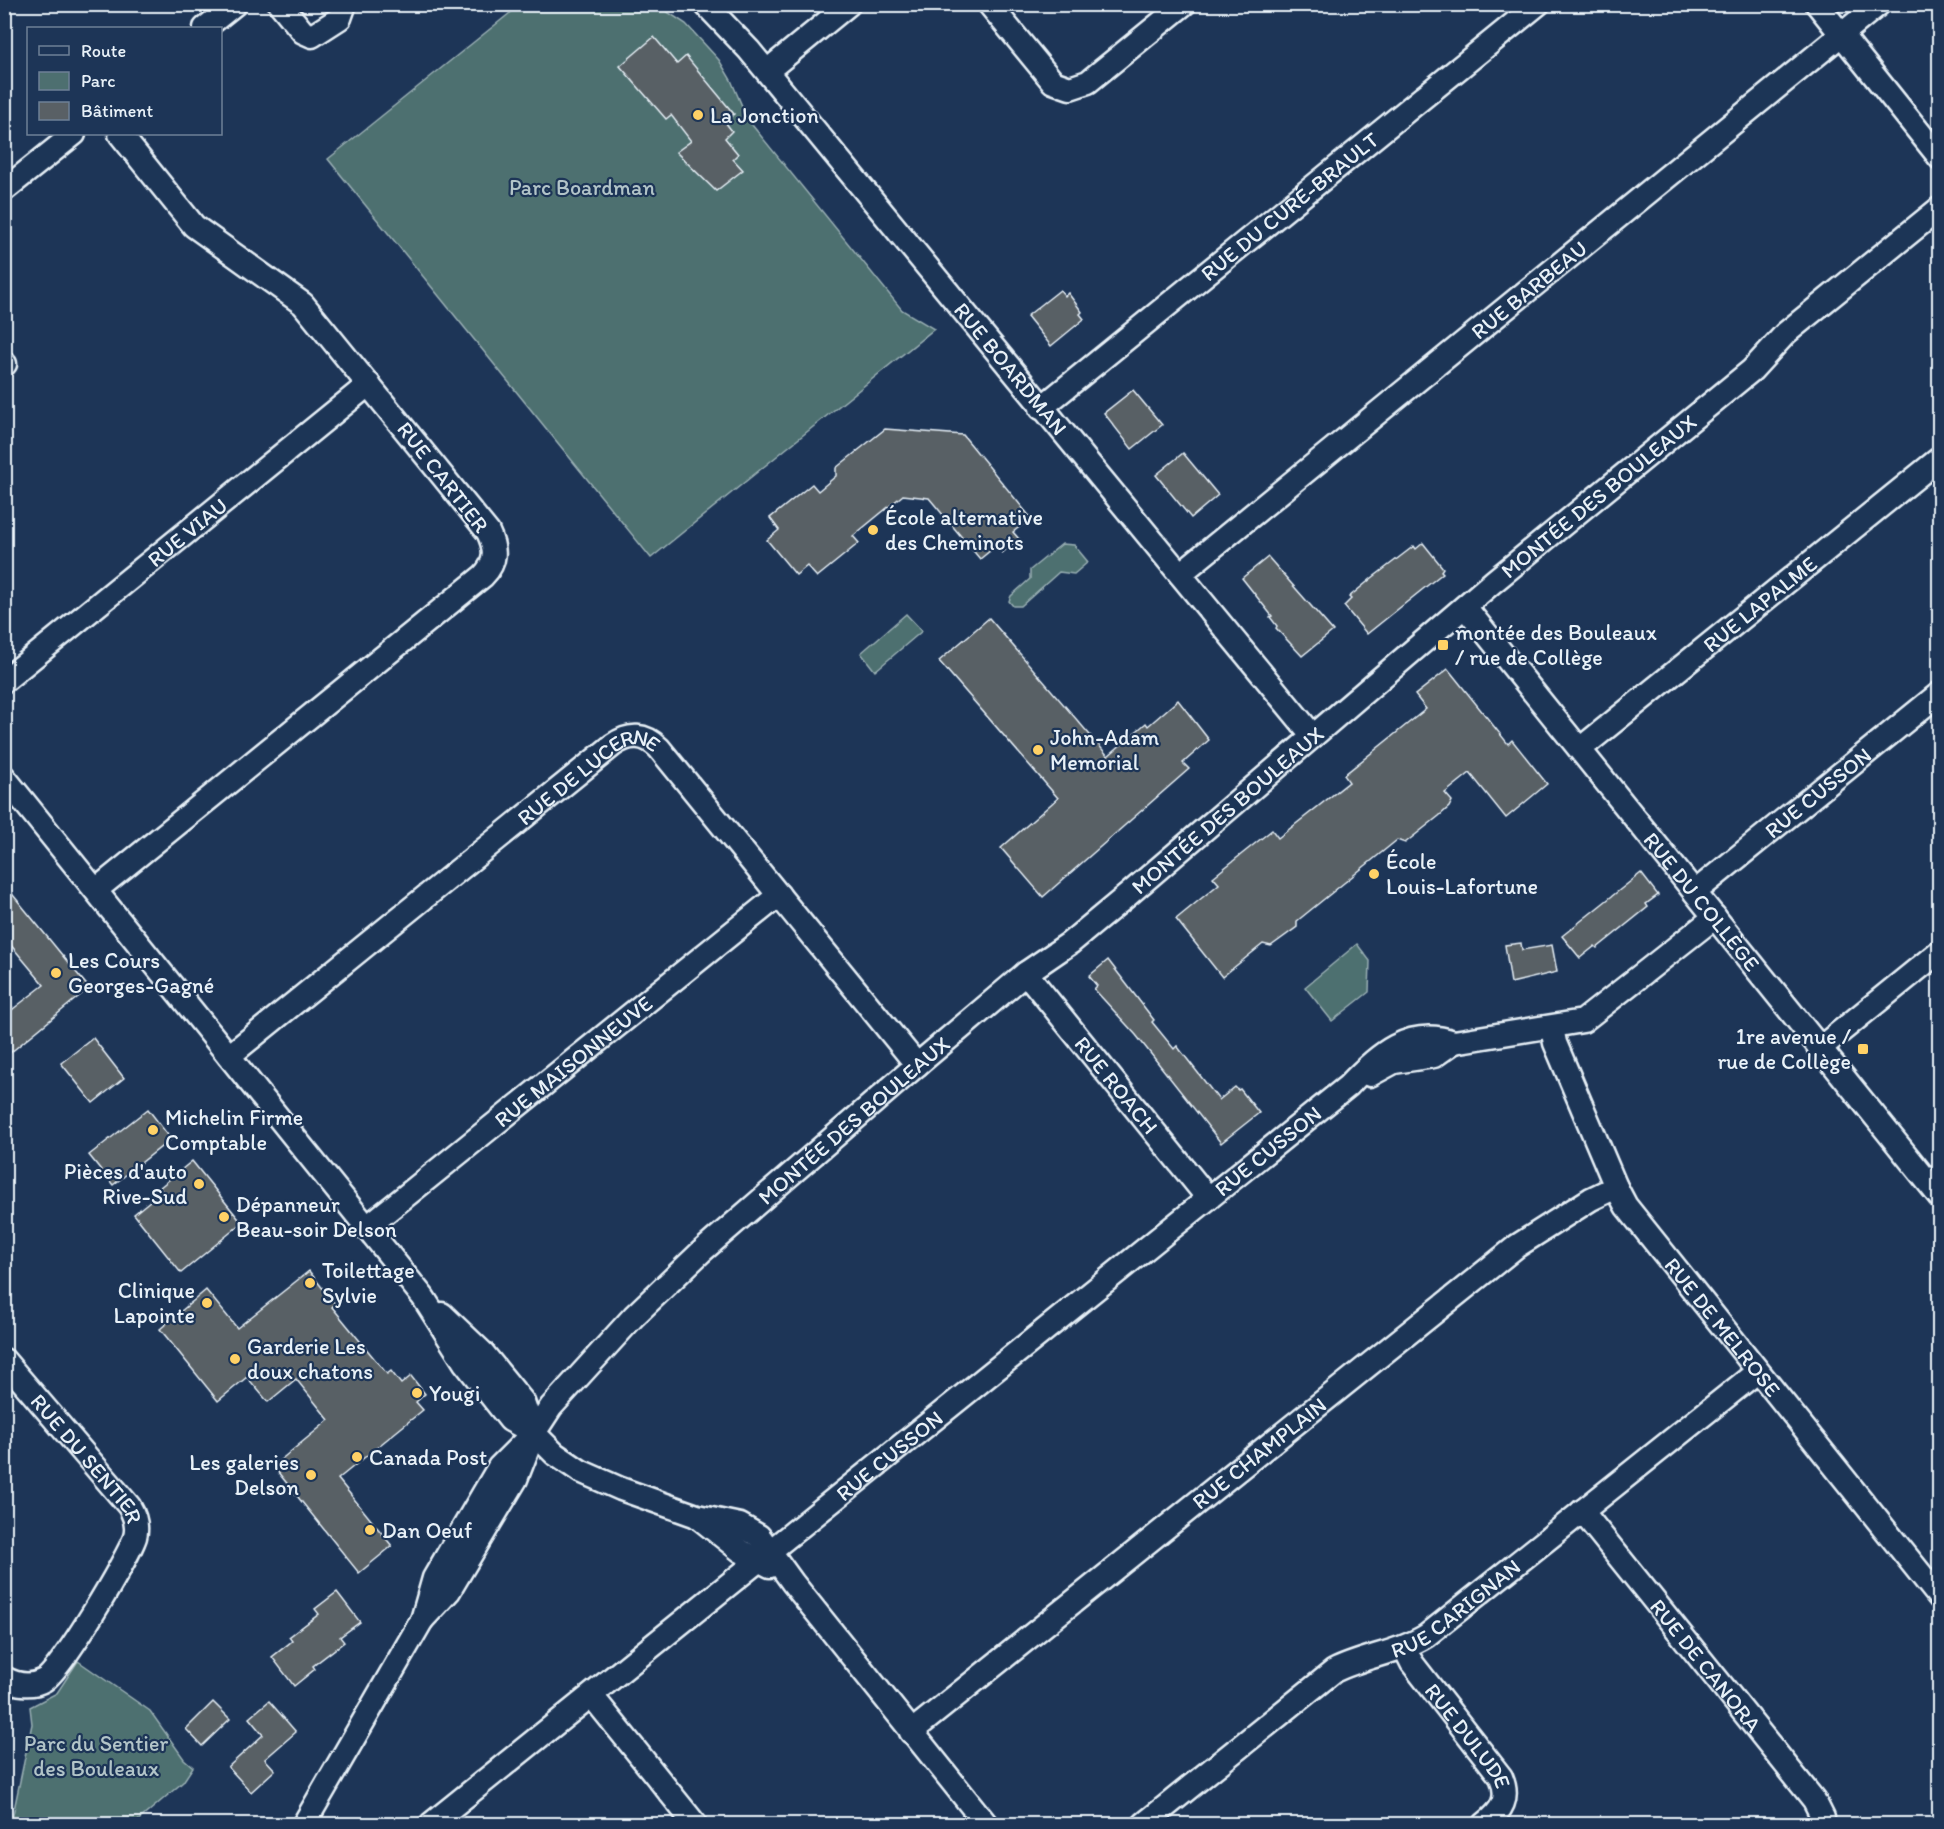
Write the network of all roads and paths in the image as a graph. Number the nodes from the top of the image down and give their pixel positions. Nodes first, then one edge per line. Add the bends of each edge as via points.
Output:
1 (235, 4) edge
2 (280, 4) edge
3 (345, 4) edge
4 (705, 4) edge
5 (849, 4) edge
6 (989, 4) edge
7 (1184, 4) edge
8 (1538, 4) edge
9 (1817, 4) edge
10 (1879, 4) edge
11 (206, 27) edge
12 (1842, 36) junction
13 (767, 71) junction
14 (73, 135) edge
15 (121, 135) edge
16 (1940, 158) edge
17 (4, 190) edge
18 (1940, 208) edge
19 (369, 384) junction
20 (1041, 408) junction
21 (1940, 458) edge
22 (1180, 574) junction
23 (1465, 607) junction
24 (4, 681) edge
25 (1940, 693) edge
26 (1312, 736) junction
27 (1580, 749) junction
28 (4, 777) edge
29 (96, 890) junction
30 (1695, 892) junction
31 (779, 895) junction
32 (1715, 917) junction
33 (1940, 951) edge
34 (1026, 973) junction
35 (1552, 1028) junction
36 (1819, 1049) junction
37 (229, 1056) junction
38 (917, 1065) junction
39 (1616, 1188) junction
40 (1940, 1197) edge
41 (1208, 1198) junction
42 (366, 1228) junction
43 (4, 1360) edge
44 (1757, 1372) junction
45 (534, 1433) junction
46 (1582, 1511) junction
47 (765, 1556) junction
48 (1940, 1598) edge
49 (1404, 1647) junction
50 (4, 1678) edge
51 (592, 1696) junction
52 (911, 1732) junction
53 (304, 1824) edge
54 (431, 1824) edge
55 (695, 1824) edge
56 (986, 1824) edge
57 (1144, 1824) edge
58 (1485, 1824) edge
59 (1823, 1824) edge

1 - 11 street
2 - 3 street via 303,32 312,36 340,18
4 - 13 street, RUE BOARDMAN
5 - 13 street
6 - 7 street via 1053,82 1070,88 1088,82
8 - 20 street, RUE DU CURÉ-BRAULT
9 - 12 street
10 - 12 street, RUE BARBEAU
12 - 16 street
12 - 22 street, RUE BARBEAU
13 - 20 street, RUE BOARDMAN
14 - 17 street
15 - 19 street, RUE CARTIER via 194,226 296,297
18 - 23 street, MONTÉE DES BOULEAUX via 1786,333 1756,366
19 - 24 street, RUE VIAU
19 - 29 street, RUE CARTIER via 488,532 495,551 490,569
20 - 22 street, RUE BOARDMAN
21 - 27 street, RUE LAPALME
22 - 26 street, RUE BOARDMAN
23 - 26 street, MONTÉE DES BOULEAUX
23 - 27 street, RUE DU COLLÈGE
25 - 30 street, RUE CUSSON
26 - 34 street, MONTÉE DES BOULEAUX via 1078,936
27 - 30 street, RUE DU COLLÈGE
28 - 29 street
29 - 37 street
30 - 32 street, RUE DU COLLÈGE
31 - 37 street, RUE DE LUCERNE via 659,748 647,739 626,737
31 - 38 street, RUE DE LUCERNE
31 - 42 street, RUE MAISONNEUVE
32 - 35 street, RUE CUSSON via 1592,1016
32 - 36 street, RUE DU COLLÈGE
33 - 36 street
34 - 38 street, MONTÉE DES BOULEAUX
34 - 41 street, RUE ROACH
35 - 39 street, RUE DE MELROSE
35 - 41 street, RUE CUSSON via 1454,1042 1435,1036 1398,1044
36 - 40 street, RUE DU COLLÈGE
37 - 42 street
38 - 45 street, MONTÉE DES BOULEAUX via 657,1293 553,1404
39 - 44 street, RUE DE MELROSE via 1626,1206
39 - 52 street, RUE CHAMPLAIN via 1591,1198 1517,1245
41 - 47 street, RUE CUSSON
42 - 45 street via 423,1297 465,1363 510,1420
43 - 50 street, RUE DU SENTIER via 129,1506 136,1527 127,1552 55,1672 34,1684
44 - 46 street, RUE CARIGNAN
44 - 48 street, RUE DE MELROSE
45 - 47 street via 555,1454 586,1474 697,1516 749,1529 759,1536
45 - 53 street, MONTÉE DES BOULEAUX via 499,1467 434,1578 422,1620
46 - 49 street, RUE CARIGNAN via 1426,1636
46 - 59 street, RUE DE CANORA via 1814,1800
47 - 51 street, RUE CUSSON
47 - 52 street via 785,1572
49 - 57 street, RUE CARIGNAN via 1334,1671
49 - 58 street, RUE DULUDE via 1412,1663 1501,1777 1504,1803
51 - 54 street, RUE CUSSON
51 - 55 street
52 - 56 street

